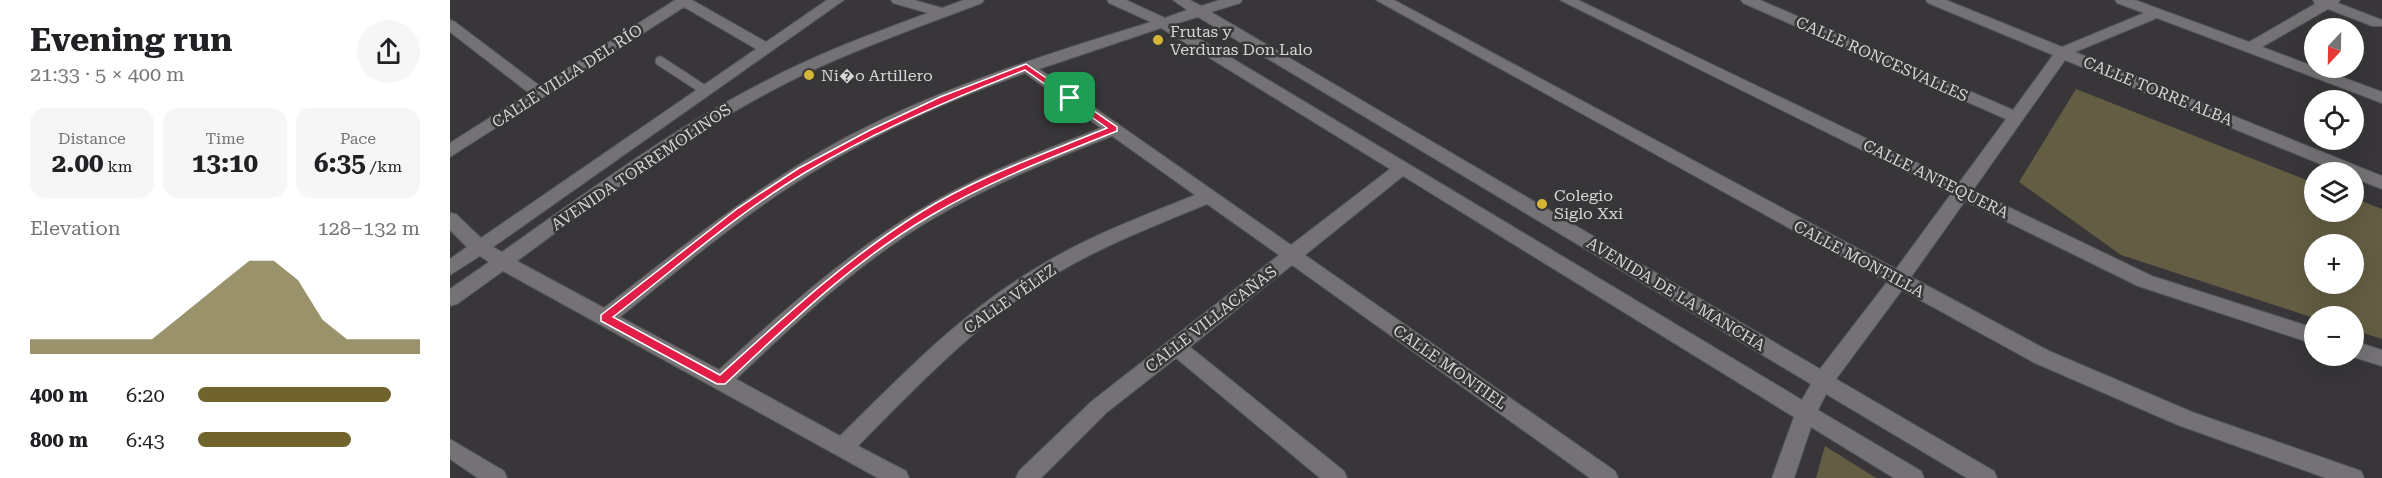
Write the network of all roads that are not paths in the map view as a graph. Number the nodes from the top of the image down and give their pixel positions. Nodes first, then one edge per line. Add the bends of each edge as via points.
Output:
1 (837, 0) edge
2 (898, 0) edge
3 (977, 0) edge
4 (1114, 0) edge
5 (1180, 0) edge
6 (1235, 0) edge
7 (1383, 0) edge
8 (1567, 0) edge
9 (1748, 0) edge
10 (1933, 0) edge
11 (2122, 0) edge
12 (683, 1) edge
13 (2326, 1) edge
14 (1200, 12) junction
15 (943, 13) junction
16 (2157, 13) junction
17 (1163, 23) junction
18 (2377, 23) dead end
19 (450, 25) edge
20 (2250, 48) junction
21 (767, 49) junction
22 (2063, 52) junction
23 (660, 61) dead end
24 (1026, 67) junction
25 (706, 91) junction
26 (540, 94) junction
27 (2382, 98) edge
28 (2016, 117) junction
29 (1114, 129) junction
30 (450, 151) edge
31 (1402, 168) junction
32 (2382, 183) edge
33 (1961, 191) junction
34 (1209, 196) junction
35 (450, 219) edge
36 (479, 247) junction
37 (1292, 255) junction
38 (503, 262) junction
39 (450, 268) edge
40 (1899, 280) junction
41 (450, 299) edge
42 (605, 318) junction
43 (2304, 333) edge
44 (1175, 346) junction
45 (2364, 352) edge
46 (2382, 358) edge
47 (721, 381) junction
48 (1823, 381) junction
49 (1806, 412) junction
50 (450, 448) edge
51 (842, 448) junction
52 (496, 478) edge
53 (898, 478) edge
54 (1028, 478) edge
55 (1336, 478) edge
56 (1607, 478) edge
57 (1783, 478) edge
58 (1913, 478) edge
59 (1986, 478) edge
60 (2353, 478) edge

1 - 21 street, AVENIDA TORREMOLINOS
2 - 15 street
3 - 15 street, AVENIDA TORREMOLINOS
4 - 17 street, AVENIDA DE LA MANCHA
5 - 14 street, AVENIDA DE LA MANCHA
6 - 14 street
7 - 40 street, CALLE MONTILLA
8 - 33 street, CALLE ANTEQUERA
9 - 28 street, CALLE RONCESVALLES
10 - 22 street, CALLE TORRE ALBA
11 - 16 street
12 - 21 street
12 - 26 street, CALLE VILLA DEL RÍO
13 - 18 street
13 - 20 street
14 - 17 street
14 - 48 street, AVENIDA DE LA MANCHA
15 - 38 street, AVENIDA TORREMOLINOS via 830,57 741,101 650,158
16 - 20 street
16 - 22 street
17 - 24 street
17 - 31 street, AVENIDA DE LA MANCHA
19 - 26 street
20 - 27 street
21 - 25 street, AVENIDA TORREMOLINOS
22 - 28 street
22 - 32 street, CALLE TORRE ALBA
23 - 25 lane
24 - 29 street, CALLE MONTIEL
24 - 42 street via 944,99 802,170 741,210
25 - 36 street, AVENIDA TORREMOLINOS
26 - 30 street, CALLE VILLA DEL RÍO
28 - 33 street
29 - 34 street, CALLE MONTIEL
29 - 47 street via 981,184 925,214 803,306
31 - 37 street, CALLE VILLACAÑAS
31 - 49 street, AVENIDA DE LA MANCHA
33 - 40 street
33 - 43 street, CALLE ANTEQUERA via 2145,281
34 - 37 street, CALLE MONTIEL
34 - 51 street, CALLE VÉLEZ via 1119,233 1020,287 940,352
35 - 36 street
36 - 38 street
36 - 39 street, AVENIDA TORREMOLINOS
37 - 44 street, CALLE VILLACAÑAS
37 - 56 street, CALLE MONTIEL
38 - 41 street, AVENIDA TORREMOLINOS
38 - 42 street
40 - 48 street
40 - 60 street, CALLE MONTILLA via 2042,357 2185,419
42 - 47 street
44 - 54 street, CALLE VILLACAÑAS via 1099,407
44 - 55 street
45 - 46 street
47 - 51 street
48 - 49 street
48 - 59 street, AVENIDA DE LA MANCHA
49 - 57 street
49 - 58 street, AVENIDA DE LA MANCHA
50 - 52 street
51 - 53 street

